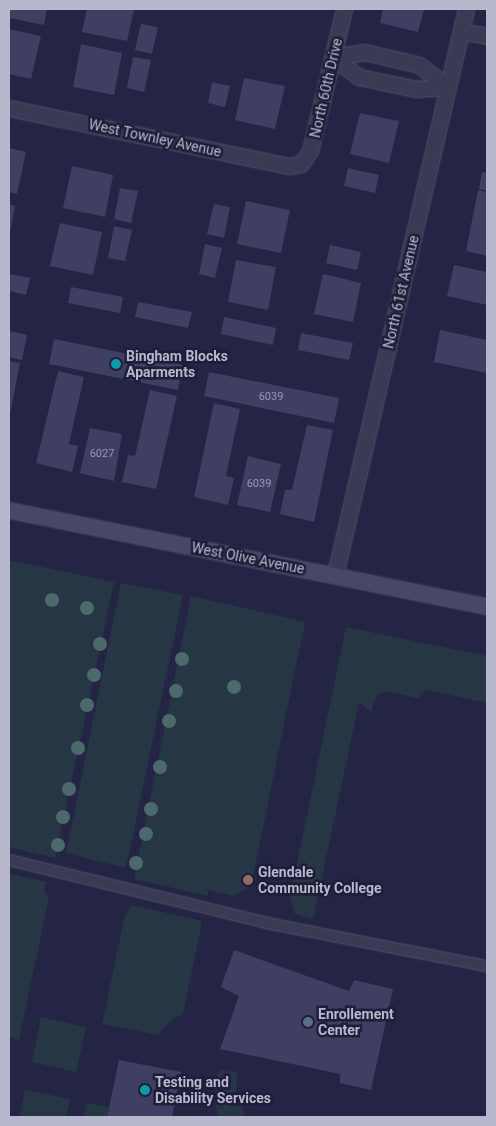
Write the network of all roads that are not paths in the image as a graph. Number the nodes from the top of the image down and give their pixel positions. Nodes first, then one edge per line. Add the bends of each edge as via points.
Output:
1 (344, 9) edge
2 (466, 9) edge
3 (461, 31) junction
4 (487, 36) edge
5 (334, 56) junction
6 (448, 87) junction
7 (9, 108) edge
8 (301, 164) joint
9 (9, 510) edge
10 (335, 575) junction
11 (487, 606) edge
12 (9, 860) edge
13 (487, 966) edge

1 - 5 street, North 60th Drive
2 - 3 street, North 61st Avenue
3 - 4 street
3 - 6 street, North 61st Avenue
5 - 6 street via 359,77 416,89
5 - 6 street via 365,52 419,64
5 - 8 street, North 60th Drive via 310,151
6 - 10 street, North 61st Avenue
7 - 8 street, West Townley Avenue via 289,166
9 - 10 main road, West Olive Avenue
10 - 11 main road, West Olive Avenue
12 - 13 lane via 267,923

